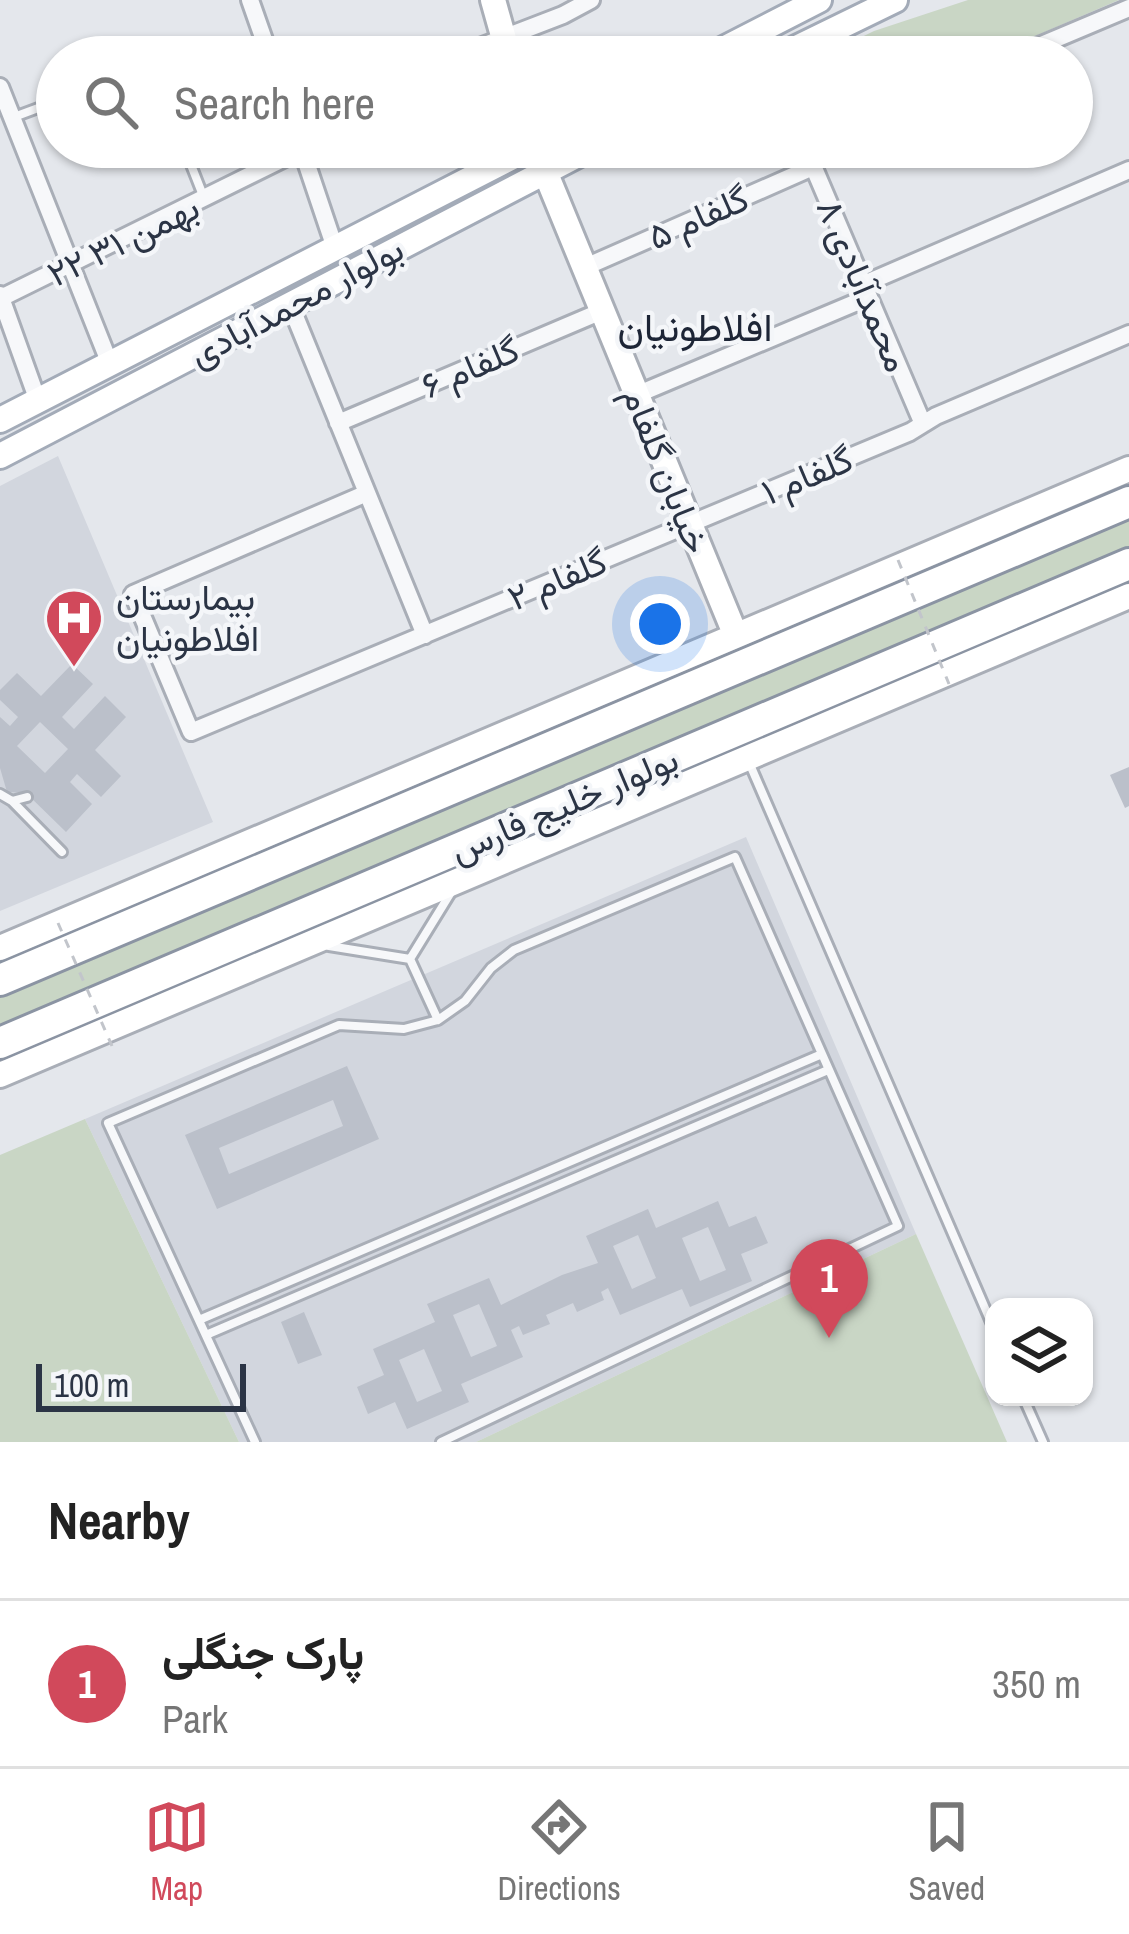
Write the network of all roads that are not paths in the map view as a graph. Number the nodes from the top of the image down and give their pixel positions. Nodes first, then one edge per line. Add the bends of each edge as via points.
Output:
1 (250, 0) edge
2 (493, 0) edge
3 (591, 0) edge
4 (819, 0) edge
5 (896, 0) edge
6 (1129, 8) edge
7 (263, 36) edge
8 (504, 36) edge
9 (526, 36) edge
10 (749, 36) edge
11 (821, 36) edge
12 (1063, 36) edge
13 (0, 87) edge
14 (36, 108) edge
15 (12, 117) junction
16 (192, 168) edge
17 (266, 168) edge
18 (309, 168) edge
19 (509, 168) edge
20 (515, 168) edge
21 (542, 168) edge
22 (812, 168) edge
23 (814, 168) edge
24 (1129, 170) edge
25 (204, 200) junction
26 (335, 248) junction
27 (70, 265) junction
28 (584, 268) junction
29 (866, 291) junction
30 (1, 297) edge
31 (290, 304) junction
32 (602, 311) junction
33 (1129, 334) edge
34 (110, 364) junction
35 (636, 395) junction
36 (38, 401) junction
37 (0, 420) edge
38 (338, 423) junction
39 (923, 424) junction
40 (0, 456) edge
41 (1129, 470) edge
42 (367, 493) junction
43 (1129, 502) edge
44 (689, 524) junction
45 (1129, 565) edge
46 (1128, 597) edge
47 (425, 635) junction
48 (736, 636) junction
49 (748, 758) junction
50 (0, 794) edge
51 (27, 797) dead end
52 (12, 801) junction
53 (62, 852) dead end
54 (458, 881) junction
55 (47, 939) junction
56 (312, 943) junction
57 (0, 948) edge
58 (410, 959) junction
59 (0, 980) edge
60 (438, 1020) junction
61 (0, 1043) edge
62 (822, 1054) junction
63 (829, 1069) junction
64 (0, 1075) edge
65 (985, 1308) edge
66 (199, 1320) junction
67 (206, 1335) junction
68 (1027, 1406) edge
69 (255, 1442) edge
70 (441, 1442) edge
71 (1043, 1442) edge

1 - 7 street
2 - 8 street
3 - 9 street
4 - 10 street
5 - 11 street
6 - 12 street
13 - 15 street
14 - 15 lane
15 - 27 street
16 - 25 lane
17 - 25 street, ۲۲ بهمن ۳۱
18 - 26 street
19 - 26 street, بولوار محمدآبادی
20 - 31 street, بولوار محمدآبادی
21 - 28 street, خیابان گلفام
22 - 28 street, گلفام ۵
23 - 29 street, محمدآبادی ۸
24 - 29 street
25 - 27 street, ۲۲ بهمن ۳۱
26 - 34 street, بولوار محمدآبادی
27 - 30 street, ۲۲ بهمن ۳۱
27 - 34 street
28 - 32 street, خیابان گلفام
29 - 35 street
29 - 39 street, محمدآبادی ۸
30 - 36 street
31 - 38 street
31 - 40 street, بولوار محمدآبادی
32 - 35 street, خیابان گلفام
32 - 38 street, گلفام ۶
33 - 39 street, گلفام ۱
34 - 36 street, بولوار محمدآبادی
35 - 44 street, خیابان گلفام
36 - 37 street, بولوار محمدآبادی
38 - 42 street
39 - 44 street, گلفام ۱
41 - 48 street
42 - 47 street
42 - 47 street, گلفام ۲ via 134,595 191,732
43 - 55 highway, بولوار خلیج فارس
44 - 47 street, گلفام ۲
44 - 48 street, خیابان گلفام
45 - 61 highway, بولوار خلیج فارس
46 - 49 street
48 - 55 street
49 - 54 street
49 - 65 lane
50 - 52 lane
51 - 52 lane
52 - 53 lane
54 - 56 street
54 - 58 lane
55 - 57 street
55 - 59 highway, بولوار خلیج فارس
56 - 58 lane
56 - 64 street
58 - 60 lane
60 - 62 lane via 514,950 734,856
60 - 66 lane via 404,1029 339,1025 108,1123
62 - 63 lane
62 - 66 lane
63 - 67 lane
63 - 70 lane via 898,1226
66 - 67 lane
67 - 69 lane
68 - 71 lane

